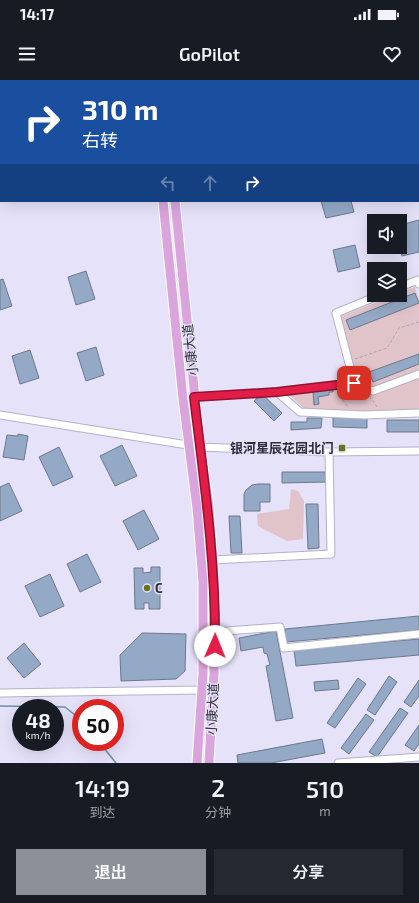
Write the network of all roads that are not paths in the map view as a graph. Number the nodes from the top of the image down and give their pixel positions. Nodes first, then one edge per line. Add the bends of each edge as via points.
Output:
1 (163, 202) edge
2 (175, 202) edge
3 (419, 281) edge
4 (407, 285) edge
5 (367, 300) edge
6 (419, 374) edge
7 (354, 383) junction
8 (277, 392) junction
9 (194, 397) junction
10 (419, 413) edge
11 (0, 415) edge
12 (188, 445) junction
13 (200, 447) junction
14 (419, 451) edge
15 (330, 452) junction
16 (213, 560) junction
17 (215, 632) junction
18 (419, 634) edge
19 (202, 690) junction
20 (0, 693) edge
21 (419, 757) edge
22 (197, 763) edge
23 (209, 763) edge
24 (338, 763) edge

1 - 12 main road, 小康大道
2 - 9 main road, 小康大道
3 - 4 street
5 - 7 street via 336,313
6 - 7 street via 369,393
7 - 8 street
8 - 9 street
8 - 10 street via 300,412
9 - 13 main road, 小康大道
11 - 12 street
12 - 13 street
12 - 19 main road, 小康大道 via 197,508 203,582
13 - 15 street
13 - 16 main road, 小康大道 via 209,507
14 - 15 street
15 - 16 street via 331,554
16 - 17 main road, 小康大道
17 - 18 street via 280,627 284,648
17 - 23 main road, 小康大道
19 - 20 street
19 - 22 main road, 小康大道
21 - 24 street

